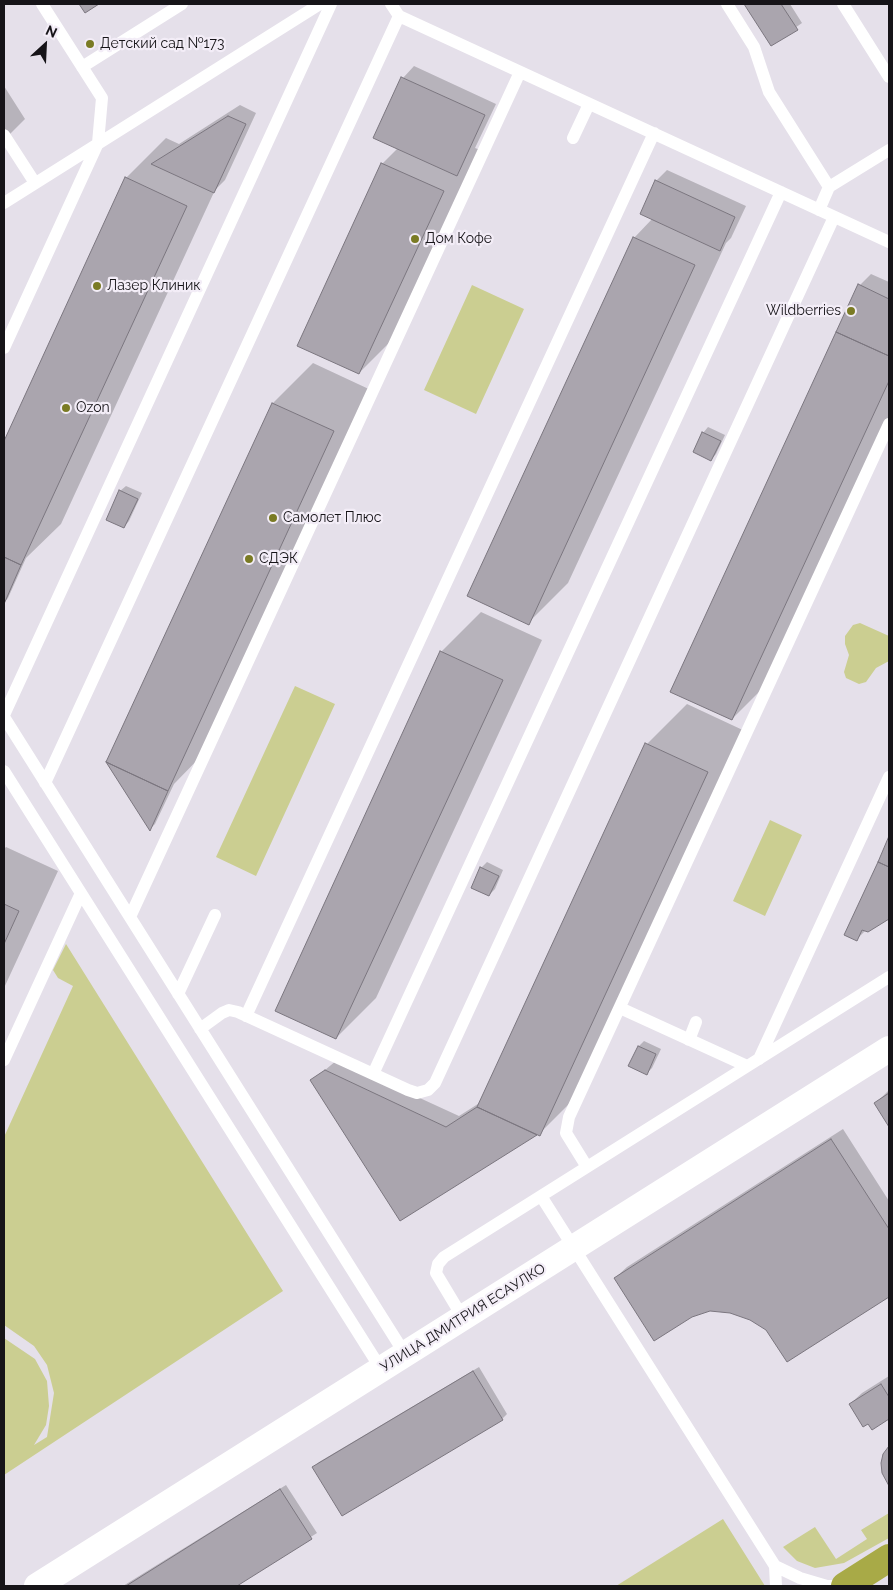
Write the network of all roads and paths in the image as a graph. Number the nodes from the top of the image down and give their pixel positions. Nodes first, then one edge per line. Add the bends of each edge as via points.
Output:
1 (42, 4) edge
2 (182, 4) edge
3 (320, 4) edge
4 (332, 4) edge
5 (391, 4) edge
6 (727, 4) edge
7 (843, 4) edge
8 (400, 16) junction
9 (82, 66) junction
10 (520, 72) junction
11 (889, 77) edge
12 (589, 104) junction
13 (654, 134) junction
14 (4, 135) edge
15 (574, 138) dead end
16 (98, 144) junction
17 (889, 150) edge
18 (35, 184) junction
19 (830, 188) junction
20 (780, 192) junction
21 (4, 203) edge
22 (819, 210) junction
23 (834, 217) junction
24 (889, 242) edge
25 (4, 348) edge
26 (889, 424) edge
27 (4, 716) edge
28 (4, 770) edge
29 (889, 777) edge
30 (45, 783) junction
31 (81, 893) junction
32 (215, 915) dead end
33 (130, 918) junction
34 (889, 976) edge
35 (178, 994) junction
36 (620, 1008) junction
37 (246, 1016) junction
38 (696, 1022) dead end
39 (200, 1028) junction
40 (688, 1040) junction
41 (889, 1048) edge
42 (759, 1059) junction
43 (4, 1060) edge
44 (746, 1066) junction
45 (373, 1074) junction
46 (587, 1167) junction
47 (541, 1196) junction
48 (574, 1248) junction
49 (463, 1318) junction
50 (405, 1354) junction
51 (381, 1369) junction
52 (889, 1558) edge
53 (776, 1566) junction
54 (37, 1586) edge
55 (776, 1586) edge
56 (845, 1586) edge

1 - 9 lane
2 - 9 lane
3 - 16 lane
4 - 27 lane
5 - 8 lane
6 - 19 lane via 754,47 769,92
7 - 11 lane
8 - 10 lane
8 - 30 lane
9 - 16 lane via 102,98
10 - 12 lane
10 - 33 lane
12 - 13 lane
12 - 15 lane
13 - 20 lane
13 - 37 lane
14 - 18 lane
16 - 18 lane
16 - 25 lane
17 - 19 lane
18 - 21 lane
19 - 22 lane
20 - 22 lane
20 - 45 lane
22 - 23 lane
23 - 24 lane
23 - 45 lane via 434,1083 428,1090 417,1093
26 - 36 lane
27 - 30 lane
28 - 31 lane
29 - 42 lane
30 - 33 lane
31 - 43 lane
31 - 51 lane
32 - 35 lane
33 - 35 lane
34 - 42 lane
35 - 39 lane
36 - 40 lane
36 - 46 lane via 566,1125 566,1133
37 - 39 lane via 229,1010
37 - 45 lane
38 - 40 lane
39 - 50 lane
40 - 44 lane
41 - 48 street, УЛИЦА ДМИТРИЯ ЕСАУЛКО
42 - 44 lane
44 - 46 lane
46 - 47 lane
47 - 48 lane
47 - 49 lane via 444,1257 438,1264 436,1273 440,1282
48 - 49 street, УЛИЦА ДМИТРИЯ ЕСАУЛКО
48 - 53 lane
49 - 50 street, УЛИЦА ДМИТРИЯ ЕСАУЛКО
50 - 51 street, УЛИЦА ДМИТРИЯ ЕСАУЛКО
51 - 54 street, УЛИЦА ДМИТРИЯ ЕСАУЛКО
52 - 56 highway
53 - 55 lane
53 - 56 lane via 827,1586

